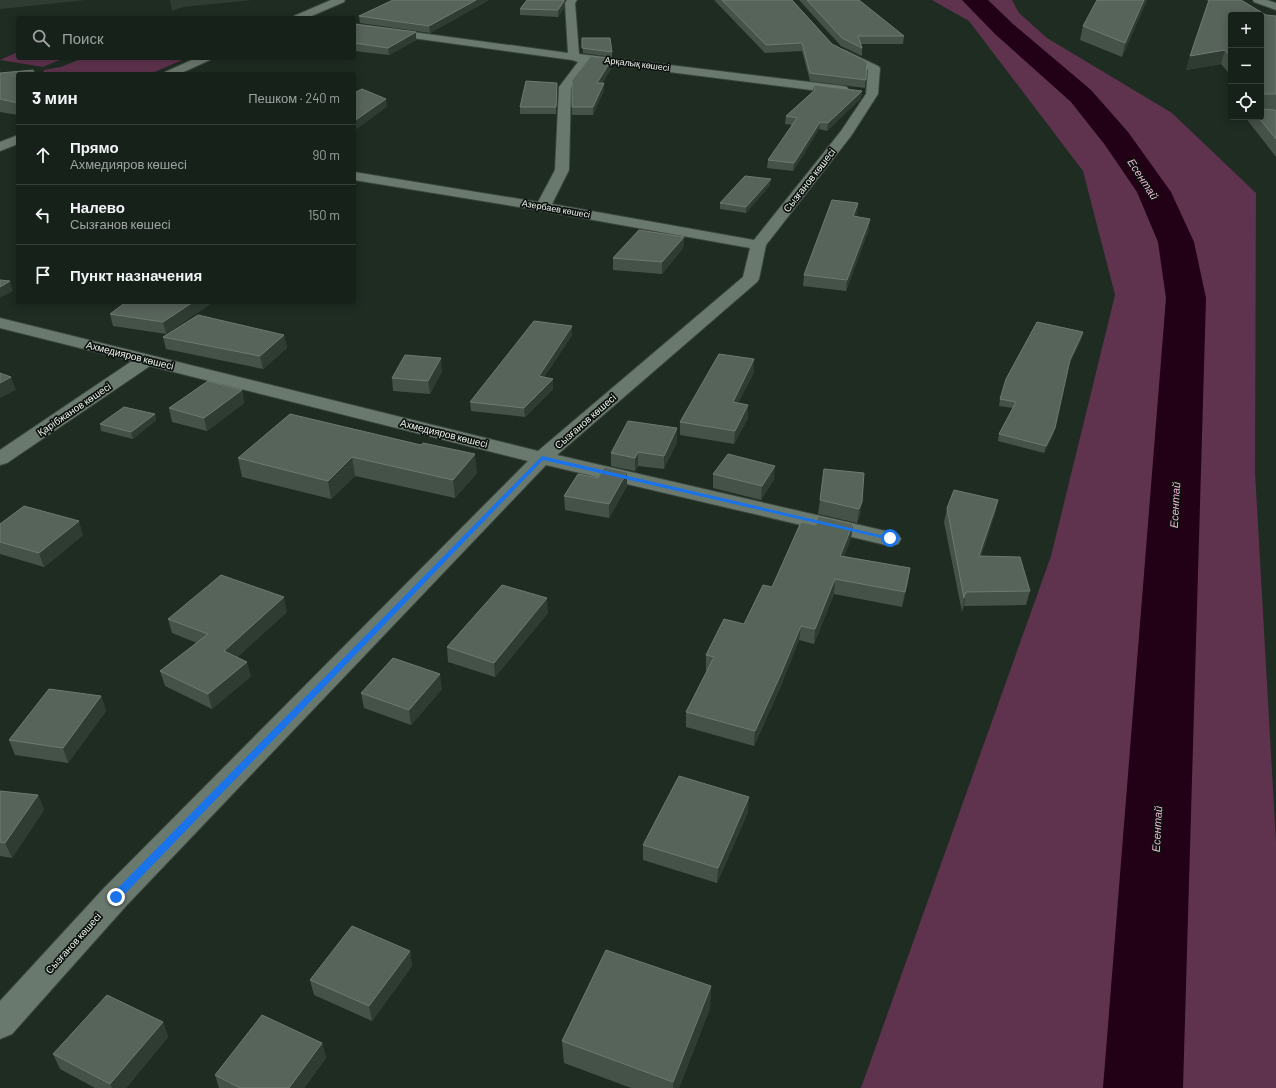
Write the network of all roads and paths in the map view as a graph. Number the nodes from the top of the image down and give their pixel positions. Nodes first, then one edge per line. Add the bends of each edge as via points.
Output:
1 (340, 0) edge
2 (572, 0) edge
3 (1258, 0) edge
4 (1273, 7) edge
5 (303, 16) edge
6 (356, 27) edge
7 (826, 38) edge
8 (574, 57) junction
9 (201, 60) edge
10 (174, 72) edge
11 (872, 94) junction
12 (16, 140) edge
13 (0, 147) edge
14 (356, 176) edge
15 (543, 206) junction
16 (758, 245) junction
17 (0, 324) edge
18 (148, 359) junction
19 (542, 458) junction
20 (0, 459) edge
21 (890, 538) dead end
22 (0, 1024) edge

1 - 5 street
2 - 8 street via 570,3
3 - 4 street
6 - 8 street, Арқалық көшесі
7 - 11 street, Сызғанов көшесі via 841,52 874,68
8 - 11 street, Арқалық көшесі
8 - 15 street via 585,61 565,86 562,170
9 - 10 street
11 - 16 street, Сызғанов көшесі via 846,133
12 - 13 street
14 - 15 street, Азербаев көшесі
15 - 16 street, Азербаев көшесі
16 - 19 street, Сызғанов көшесі via 751,279
17 - 18 street, Ахмедияров көшесі
18 - 19 street, Ахмедияров көшесі
18 - 20 street, Қарібжанов көшесі
19 - 21 street, Ахмедияров көшесі
19 - 22 street, Сызғанов көшесі via 121,891

